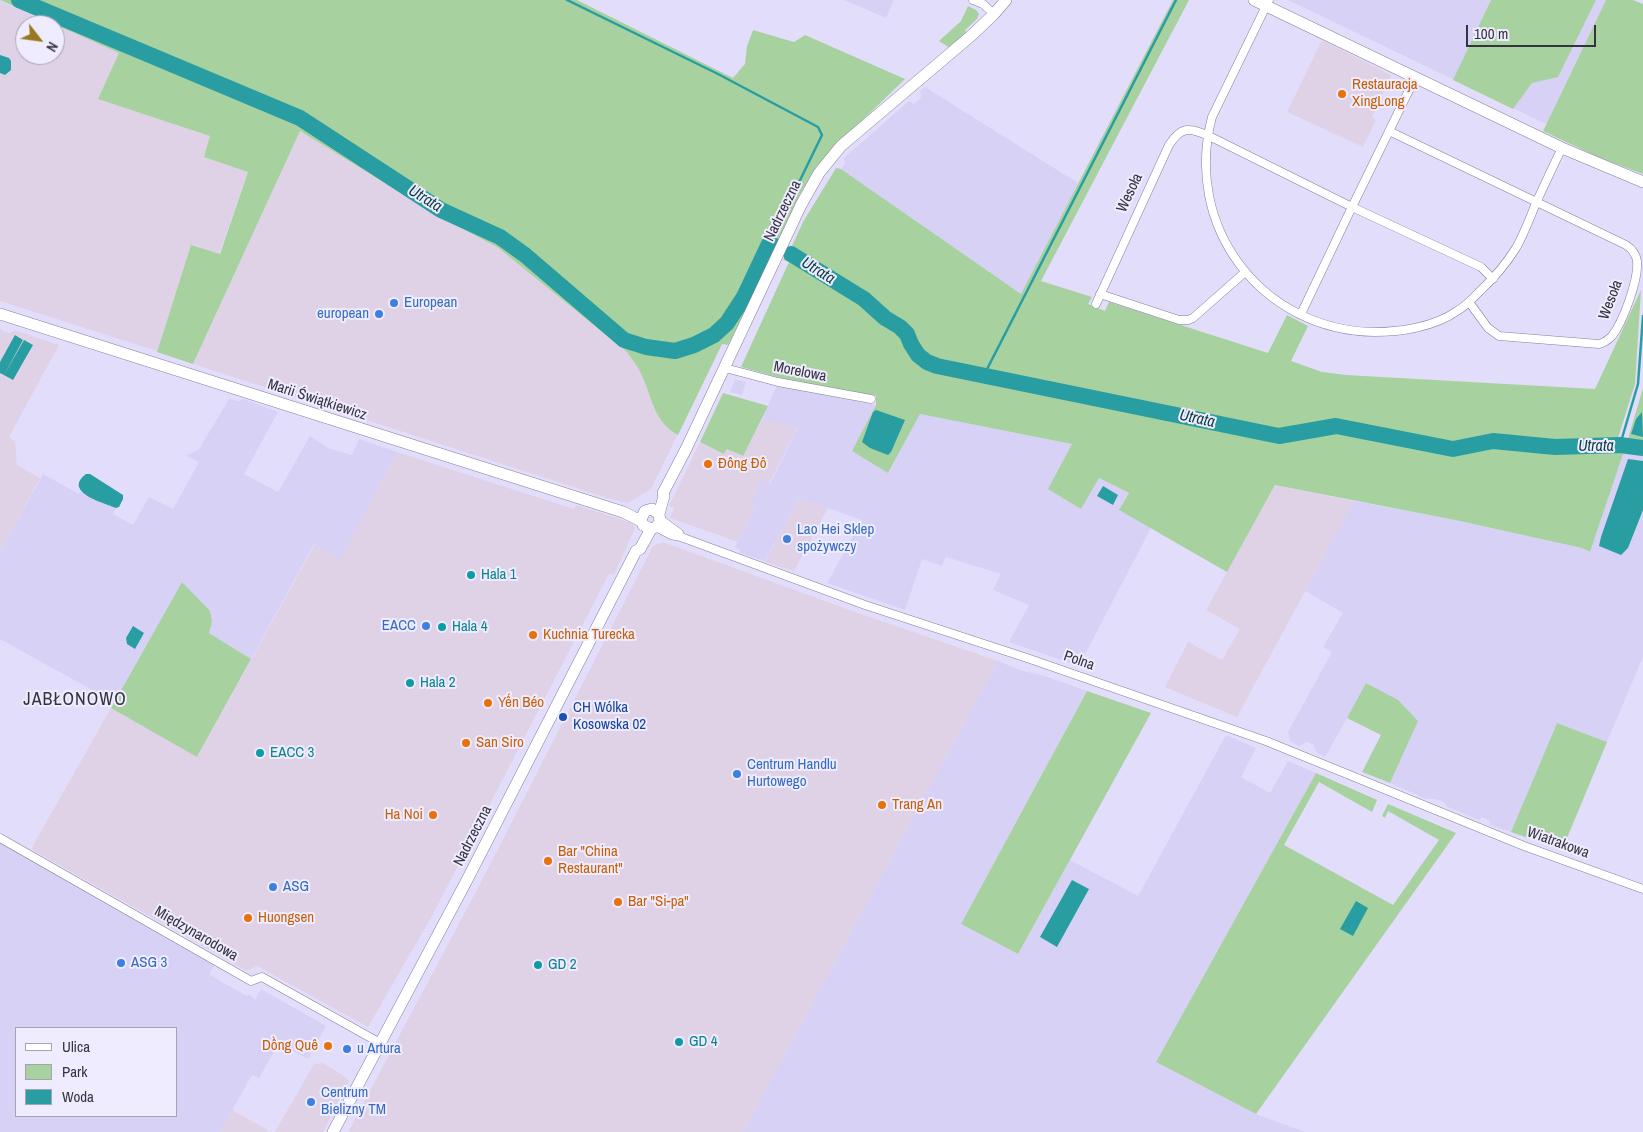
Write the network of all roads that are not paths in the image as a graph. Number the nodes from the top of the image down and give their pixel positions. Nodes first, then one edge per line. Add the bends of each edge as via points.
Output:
1 (973, 0) edge
2 (1006, 0) edge
3 (1254, 0) edge
4 (1268, 3) edge
5 (994, 14) junction
6 (1415, 78) junction
7 (1389, 131) junction
8 (1207, 135) junction
9 (1562, 148) junction
10 (1643, 182) edge
11 (1537, 202) junction
12 (1352, 207) junction
13 (1244, 273) junction
14 (1493, 279) junction
15 (1100, 294) junction
16 (1469, 302) junction
17 (1096, 304) dead end
18 (0, 314) edge
19 (1301, 314) junction
20 (725, 368) junction
21 (871, 398) dead end
22 (650, 519) junction
23 (1464, 822) joint
24 (0, 838) edge
25 (1643, 889) edge
26 (380, 1043) junction
27 (333, 1132) edge

1 - 5 street
2 - 5 street, Nadrzeczna
3 - 4 street
4 - 6 street
4 - 8 street via 1212,117
5 - 20 street, Nadrzeczna via 849,139 826,163 801,204
6 - 7 street
6 - 9 street
7 - 11 street, Wesoła
7 - 12 street
8 - 12 street, Wesoła
8 - 13 street via 1206,174 1210,205 1220,233
8 - 15 street, Wesoła via 1195,130 1182,131 1169,145
9 - 10 street
9 - 11 street
11 - 14 street via 1516,247
11 - 16 street, Wesoła via 1626,245 1635,254 1634,286 1612,336 1599,344 1498,336
12 - 14 street, Wesoła via 1481,268
12 - 19 street
13 - 15 street via 1188,320
13 - 19 street via 1274,298
14 - 16 street
15 - 17 street, Wesoła
16 - 19 street via 1457,312 1433,323 1383,332 1359,332
18 - 22 street, Marii Świątkiewicz
20 - 21 street, Morelowa via 778,382
20 - 22 street, Nadrzeczna
22 - 23 street, Polna via 675,537 865,605 1248,734
22 - 26 street, Nadrzeczna via 640,549 636,551
23 - 25 street, Wiatrakowa
24 - 26 street, Międzynarodowa via 251,981 262,976
26 - 27 street, Nadrzeczna

